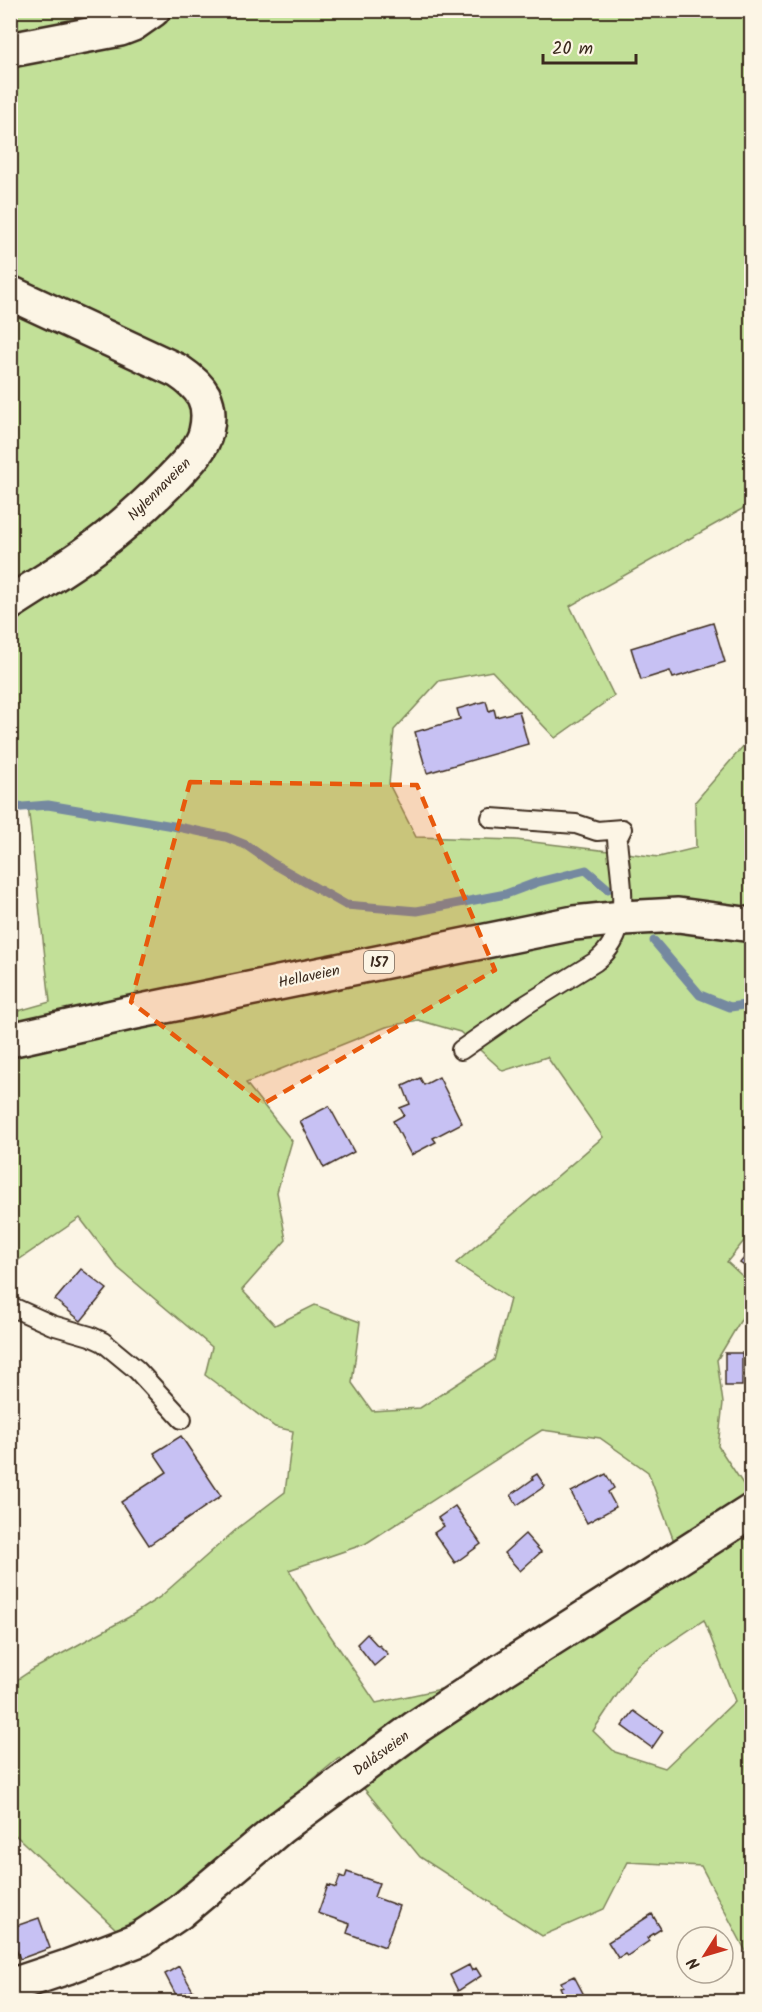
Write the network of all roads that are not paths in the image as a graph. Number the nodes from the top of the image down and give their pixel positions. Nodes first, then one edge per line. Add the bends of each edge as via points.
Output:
1 (153, 10) edge
2 (10, 50) edge
3 (10, 293) edge
4 (10, 603) edge
5 (491, 818) dead end
6 (623, 918) junction
7 (752, 925) edge
8 (10, 1040) edge
9 (461, 1050) dead end
10 (10, 1306) edge
11 (182, 1419) dead end
12 (752, 1511) edge
13 (10, 1986) edge

1 - 2 street via 120,29
3 - 4 street, Nylennaveien via 178,371 196,383 207,410 206,433 201,444 151,500 95,547
5 - 6 lane via 576,824 597,831 621,829 617,839
6 - 7 street, Hellaveien / 157 via 678,915
6 - 8 street, Hellaveien / 157 via 574,923 424,952
6 - 9 lane via 616,939 603,956
10 - 11 lane via 103,1342 137,1370
12 - 13 street, Dalåsveien via 415,1728 281,1827 180,1912 140,1939

